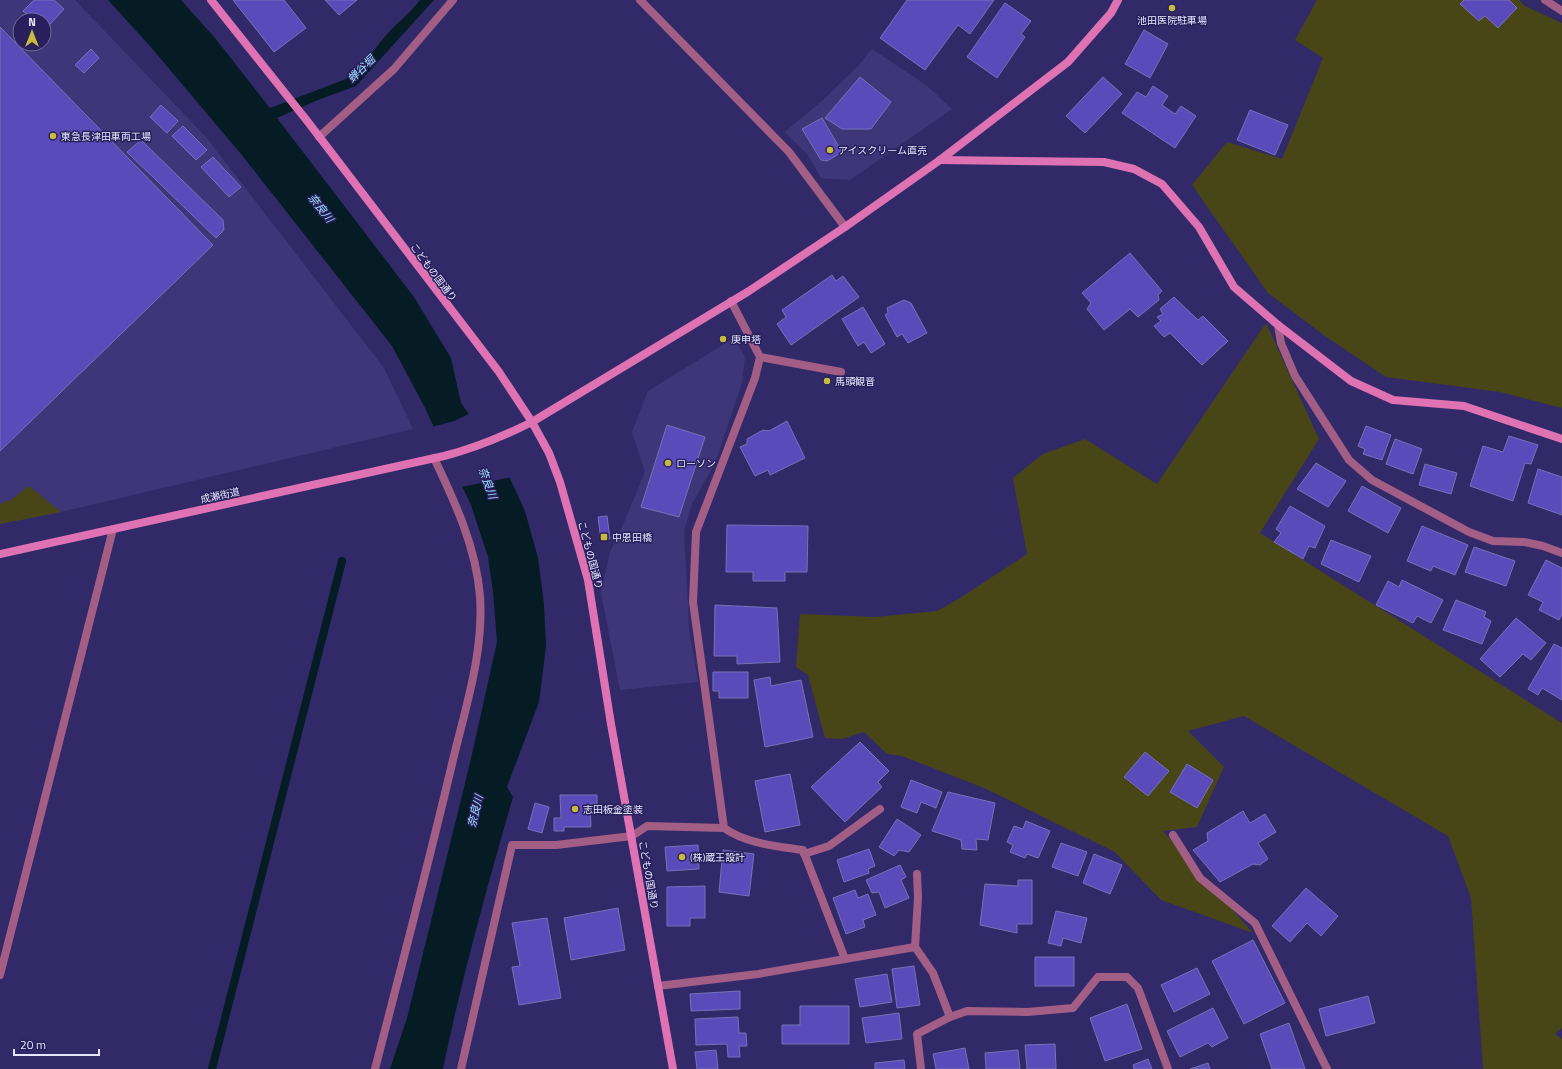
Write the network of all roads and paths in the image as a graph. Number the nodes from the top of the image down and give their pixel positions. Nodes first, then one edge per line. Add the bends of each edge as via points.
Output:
1 (211, 0) edge
2 (453, 0) edge
3 (640, 0) edge
4 (1118, 0) edge
5 (1545, 0) edge
6 (1562, 10) edge
7 (319, 137) junction
8 (940, 160) junction
9 (845, 227) junction
10 (731, 301) junction
11 (1278, 325) junction
12 (760, 357) junction
13 (841, 372) dead end
14 (532, 422) junction
15 (1562, 439) edge
16 (434, 458) junction
17 (113, 529) junction
18 (1562, 553) edge
19 (0, 554) edge
20 (880, 809) dead end
21 (724, 828) junction
22 (1173, 834) dead end
23 (632, 836) junction
24 (804, 854) junction
25 (917, 874) dead end
26 (915, 947) junction
27 (845, 959) junction
28 (0, 975) edge
29 (658, 986) junction
30 (950, 1017) junction
31 (375, 1069) edge
32 (461, 1069) edge
33 (673, 1069) edge
34 (922, 1069) edge
35 (1168, 1069) edge
36 (1327, 1069) edge

1 - 7 main road, こどもの国通り
2 - 7 street via 394,69
3 - 9 street via 789,152
4 - 8 main road via 1111,13 1068,62
5 - 6 street
7 - 14 main road, こどもの国通り via 499,372
8 - 9 main road
8 - 11 main road via 1104,162 1134,169 1162,184 1199,227 1234,287
9 - 10 main road
10 - 12 street
10 - 14 main road
11 - 15 main road via 1352,381 1393,400 1464,406
11 - 18 street via 1281,343 1295,376 1349,460 1372,480 1469,532 1493,541 1524,542
12 - 13 street
12 - 21 street via 755,378 696,532 693,602
14 - 16 main road, 成瀬街道 via 500,438
14 - 23 main road, こどもの国通り via 549,453 560,482 588,580
16 - 17 main road, 成瀬街道
16 - 31 street via 458,510 475,565 480,596 478,656
17 - 19 main road, 成瀬街道
17 - 28 street
20 - 24 street via 828,846
21 - 23 street via 647,826
21 - 24 street via 734,835 754,842 803,850
22 - 36 street via 1200,878 1255,923
23 - 29 main road, こどもの国通り
23 - 32 street via 556,845 512,845
24 - 27 street
25 - 26 street
26 - 27 street
26 - 30 street via 933,973
27 - 29 street via 758,974
29 - 33 main road, こどもの国通り
30 - 34 street via 917,1034
30 - 35 street via 967,1011 1027,1012 1073,1008 1098,977 1126,977 1138,988

